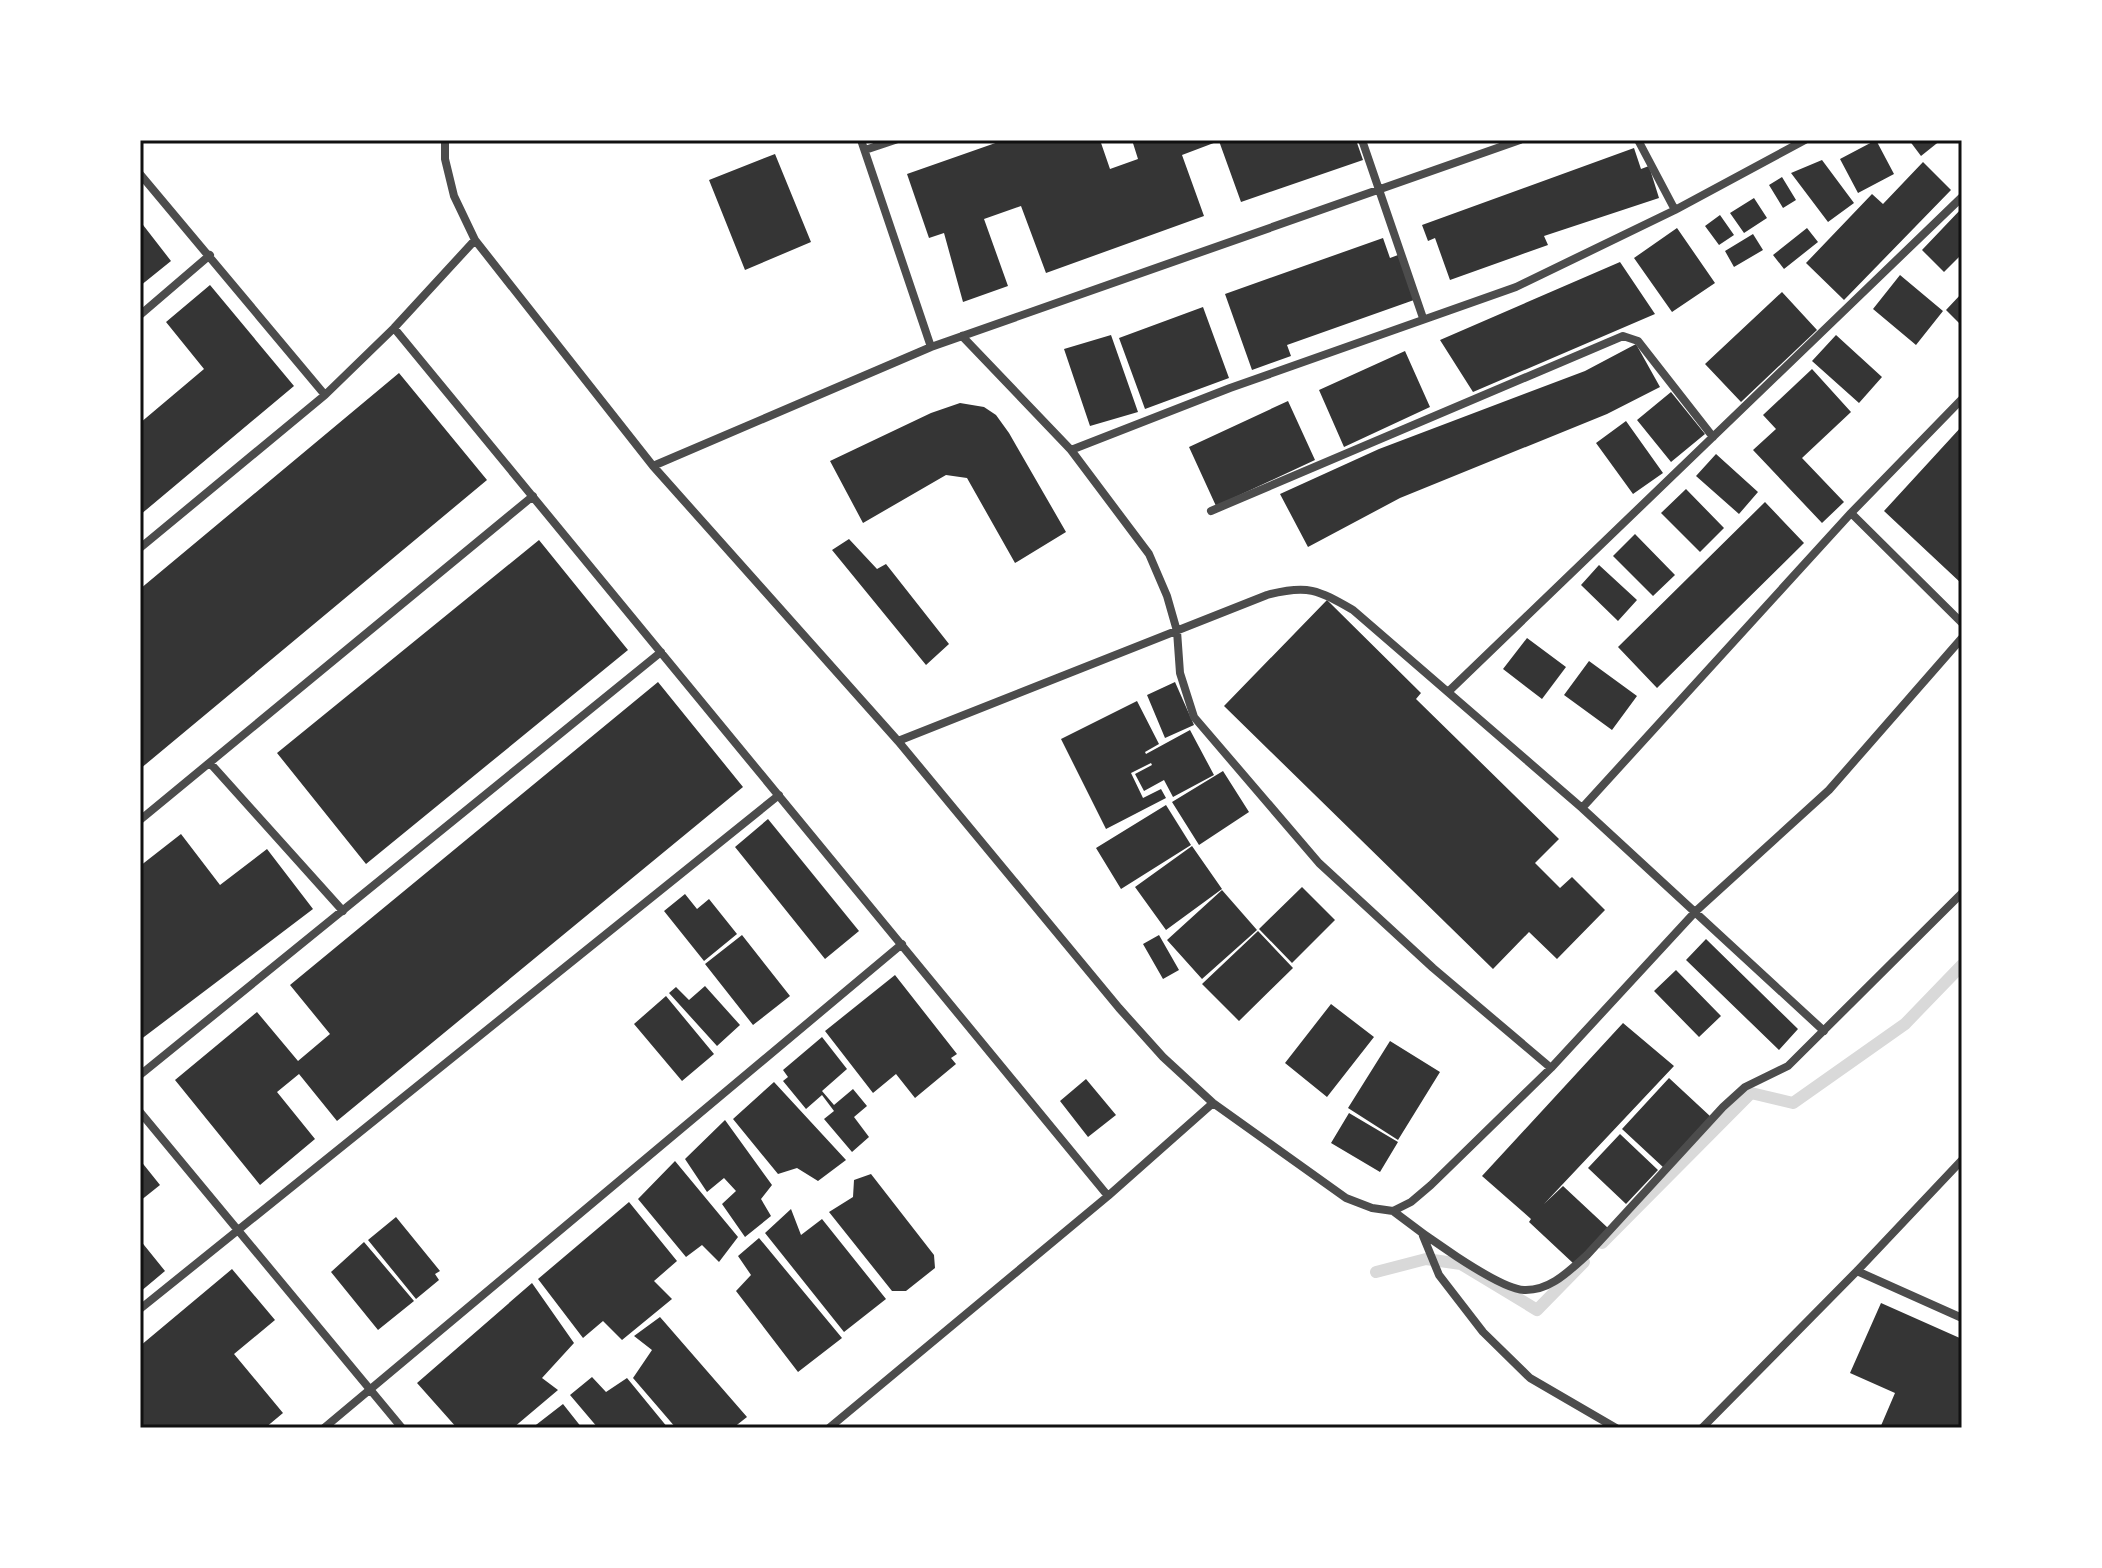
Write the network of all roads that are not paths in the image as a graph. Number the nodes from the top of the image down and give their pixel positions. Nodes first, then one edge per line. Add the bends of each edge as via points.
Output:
1 (445, 140) edge
2 (861, 140) edge
3 (895, 140) edge
4 (1362, 140) edge
5 (1520, 140) edge
6 (1638, 140) edge
7 (1805, 140) edge
8 (865, 150) junction
9 (140, 174) edge
10 (1379, 189) junction
11 (1962, 197) edge
12 (1675, 210) junction
13 (475, 240) junction
14 (210, 255) junction
15 (140, 315) edge
16 (1423, 318) junction
17 (394, 328) junction
18 (962, 336) junction
19 (931, 347) junction
20 (325, 395) junction
21 (1962, 399) edge
22 (1713, 437) junction
23 (1071, 450) junction
24 (653, 466) junction
25 (533, 496) junction
26 (1211, 511) dead end
27 (1851, 513) junction
28 (140, 548) edge
29 (1962, 623) edge
30 (1177, 631) junction
31 (1962, 638) edge
32 (661, 652) junction
33 (1448, 692) junction
34 (898, 741) junction
35 (210, 763) junction
36 (779, 795) junction
37 (1582, 808) junction
38 (140, 820) edge
39 (1962, 893) edge
40 (343, 911) junction
41 (1696, 911) junction
42 (902, 944) junction
43 (1824, 1031) junction
44 (1551, 1068) junction
45 (140, 1075) edge
46 (1213, 1103) junction
47 (140, 1112) edge
48 (1962, 1160) edge
49 (1108, 1196) junction
50 (1393, 1211) junction
51 (237, 1230) junction
52 (1422, 1235) junction
53 (1857, 1271) junction
54 (140, 1309) edge
55 (1962, 1318) edge
56 (371, 1390) junction
57 (324, 1428) edge
58 (402, 1428) edge
59 (829, 1428) edge
60 (1616, 1428) edge
61 (1702, 1428) edge

1 - 13 street via 454,196
2 - 8 street
3 - 8 street
4 - 10 street
5 - 10 street
6 - 12 street
7 - 12 street
8 - 19 street
9 - 14 street
10 - 16 street
10 - 18 street
11 - 22 street
12 - 16 street via 1516,287
13 - 17 street
13 - 24 street
14 - 15 street
14 - 20 street
16 - 23 street
17 - 20 street
17 - 25 street
18 - 19 street
18 - 23 street
19 - 24 street
20 - 28 street
21 - 27 street
22 - 26 street via 1638,341 1623,336
22 - 33 street
23 - 30 street via 1149,554
24 - 34 street
25 - 32 street
25 - 35 street
27 - 29 street
27 - 37 street
30 - 33 street via 1292,588 1320,591 1353,610
30 - 34 street
30 - 44 street via 1180,673 1194,717 1319,863
31 - 41 street via 1829,790
32 - 36 street
32 - 40 street
33 - 37 street
34 - 46 street via 1119,1008
35 - 38 street
35 - 40 street
36 - 42 street
36 - 51 street
37 - 41 street
39 - 43 street
40 - 45 street
41 - 43 street
41 - 44 street
42 - 49 street
42 - 56 street
43 - 52 street via 1788,1066 1745,1087 1723,1107 1587,1255 1547,1286 1506,1286
44 - 50 street via 1421,1194
46 - 49 street
46 - 50 street via 1346,1198
47 - 51 street
48 - 53 street
49 - 59 street
50 - 52 street
51 - 54 street
51 - 56 street
52 - 60 street via 1439,1275 1483,1332 1530,1378
53 - 55 street
53 - 61 street
56 - 57 street
56 - 58 street

